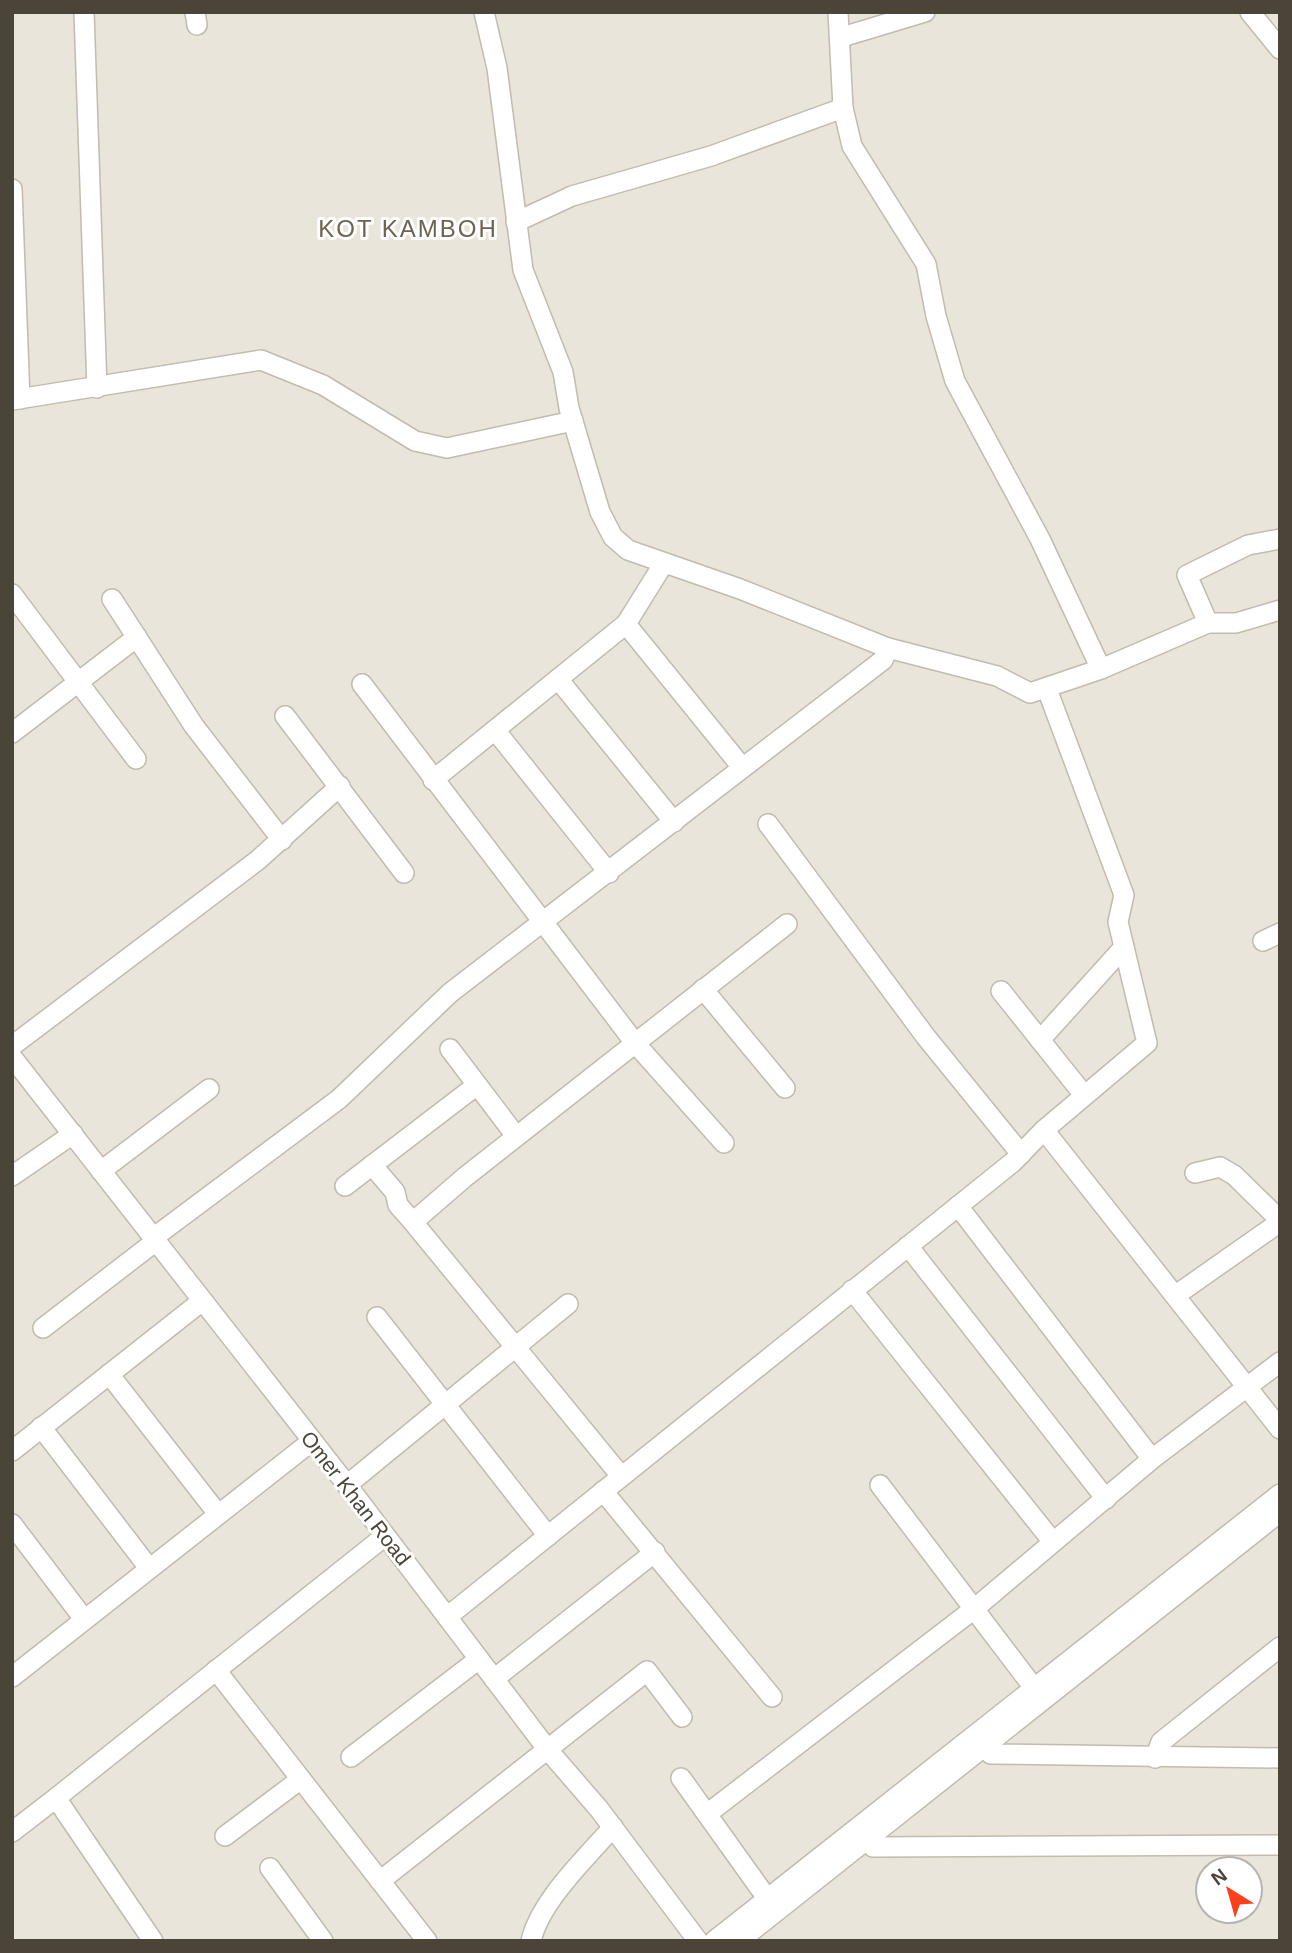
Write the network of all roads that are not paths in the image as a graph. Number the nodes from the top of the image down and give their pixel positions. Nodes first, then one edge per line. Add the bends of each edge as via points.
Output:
1 (84, 12) edge
2 (484, 12) edge
3 (838, 12) edge
4 (925, 12) edge
5 (1250, 12) edge
6 (842, 37) junction
7 (1280, 49) edge
8 (843, 108) junction
9 (12, 189) edge
10 (516, 222) junction
11 (97, 388) junction
12 (16, 399) edge
13 (573, 421) junction
14 (1280, 539) edge
15 (664, 564) junction
16 (12, 594) edge
17 (112, 599) dead end
18 (1280, 610) edge
19 (1208, 623) junction
20 (626, 624) junction
21 (137, 637) junction
22 (888, 648) junction
23 (1101, 669) junction
24 (558, 679) junction
25 (79, 682) junction
26 (362, 684) dead end
27 (1047, 689) junction
28 (285, 716) dead end
29 (495, 730) junction
30 (12, 733) edge
31 (136, 759) dead end
32 (741, 766) junction
33 (433, 780) junction
34 (340, 786) junction
35 (674, 822) junction
36 (768, 824) dead end
37 (282, 840) junction
38 (404, 873) dead end
39 (608, 873) junction
40 (544, 922) junction
41 (787, 924) dead end
42 (1124, 947) junction
43 (703, 989) junction
44 (1001, 991) dead end
45 (1040, 1040) junction
46 (635, 1043) junction
47 (12, 1046) edge
48 (450, 1049) dead end
49 (12, 1057) edge
50 (477, 1085) junction
51 (785, 1088) dead end
52 (209, 1089) dead end
53 (1084, 1095) junction
54 (1044, 1130) junction
55 (73, 1134) junction
56 (516, 1136) junction
57 (724, 1143) dead end
58 (1021, 1154) junction
59 (372, 1166) junction
60 (101, 1171) junction
61 (1195, 1172) dead end
62 (12, 1176) edge
63 (345, 1186) dead end
64 (958, 1206) junction
65 (1280, 1221) edge
66 (413, 1222) junction
67 (154, 1239) junction
68 (908, 1246) junction
69 (852, 1290) junction
70 (1176, 1295) junction
71 (202, 1301) junction
72 (568, 1304) dead end
73 (377, 1317) dead end
74 (43, 1328) dead end
75 (515, 1347) junction
76 (1280, 1362) edge
77 (109, 1374) junction
78 (1247, 1388) junction
79 (445, 1404) junction
80 (41, 1427) junction
81 (1280, 1429) edge
82 (312, 1441) junction
83 (12, 1451) edge
84 (1152, 1460) junction
85 (621, 1476) junction
86 (346, 1485) junction
87 (880, 1485) dead end
88 (603, 1491) junction
89 (1280, 1494) edge
90 (1106, 1499) junction
91 (1280, 1512) edge
92 (218, 1514) junction
93 (12, 1524) edge
94 (385, 1536) junction
95 (548, 1536) junction
96 (1053, 1542) junction
97 (655, 1552) junction
98 (149, 1568) junction
99 (974, 1609) junction
100 (447, 1617) junction
101 (85, 1619) junction
102 (1280, 1647) edge
103 (479, 1658) junction
104 (216, 1670) junction
105 (14, 1671) edge
106 (494, 1679) junction
107 (1034, 1688) junction
108 (772, 1697) dead end
109 (682, 1717) dead end
110 (985, 1747) junction
111 (548, 1750) junction
112 (351, 1757) dead end
113 (1155, 1758) junction
114 (1280, 1758) edge
115 (681, 1778) dead end
116 (301, 1779) junction
117 (56, 1798) junction
118 (707, 1814) junction
119 (613, 1827) junction
120 (12, 1832) edge
121 (225, 1836) dead end
122 (866, 1839) junction
123 (1280, 1844) edge
124 (270, 1868) dead end
125 (380, 1881) junction
126 (772, 1905) junction
127 (153, 1941) edge
128 (323, 1941) edge
129 (427, 1941) edge
130 (531, 1941) edge
131 (698, 1941) edge
132 (714, 1941) edge
133 (739, 1941) edge

1 - 11 street
2 - 10 street
3 - 6 street
4 - 6 street
5 - 7 street
6 - 8 street
8 - 10 street via 711,156 572,196
8 - 23 street via 852,146 926,264 955,381 1040,539
9 - 12 street
10 - 13 street via 523,270 563,372
11 - 12 street
11 - 13 street via 261,360 324,385 415,441 431,446 447,448
13 - 15 street via 600,512 613,537 628,550
14 - 19 street via 1248,545 1187,575
15 - 20 street
15 - 22 street
16 - 25 street
17 - 21 street
18 - 19 street via 1236,622
19 - 23 street
20 - 24 street
20 - 32 street
21 - 25 street
21 - 37 street via 194,726
22 - 27 street via 998,676 1030,693
22 - 32 street via 883,660
23 - 27 street
24 - 29 street
24 - 35 street
25 - 30 street
25 - 31 street
26 - 33 street
27 - 42 street via 1124,895 1118,922
28 - 34 street
29 - 33 street
29 - 39 street
32 - 35 street
33 - 40 street
34 - 37 street
34 - 38 street
35 - 39 street
36 - 58 street via 926,1037
37 - 47 street
39 - 40 street
40 - 46 street
40 - 67 street via 450,993 339,1099
41 - 43 street
42 - 45 street
42 - 53 street via 1147,1043
43 - 46 street
43 - 51 street
44 - 45 street
45 - 53 street
46 - 56 street
46 - 57 street
48 - 50 street
49 - 55 street, Omer Khan Road
50 - 56 street
50 - 59 street
52 - 60 street
53 - 54 street
54 - 58 street
54 - 70 street
55 - 60 street, Omer Khan Road
55 - 62 street
56 - 66 street
58 - 64 street
59 - 63 street
59 - 66 street
60 - 67 street, Omer Khan Road
61 - 65 street via 1220,1167 1234,1175
64 - 68 street
64 - 84 street
65 - 70 street
66 - 75 street
67 - 71 street, Omer Khan Road
67 - 74 street
68 - 69 street
68 - 90 street
69 - 85 street
69 - 96 street
70 - 78 street
71 - 77 street
71 - 82 street, Omer Khan Road
72 - 75 street
73 - 79 street
75 - 79 street
75 - 85 street
76 - 78 street
77 - 80 street
77 - 92 street
78 - 81 street
78 - 84 street
79 - 86 street
79 - 95 street
80 - 83 street
80 - 98 street
82 - 86 street, Omer Khan Road
82 - 92 street
84 - 90 street
85 - 88 street
86 - 94 street, Omer Khan Road
87 - 99 street
88 - 95 street
88 - 97 street
89 - 107 street
90 - 96 street
91 - 110 street
92 - 98 street
93 - 101 street
94 - 100 street, Omer Khan Road
94 - 104 street
95 - 100 street
96 - 99 street
97 - 106 street
97 - 108 street
98 - 101 street
99 - 107 street
99 - 118 street
100 - 103 street, Omer Khan Road
101 - 105 street
102 - 113 street via 1161,1742
103 - 106 street, Omer Khan Road
103 - 112 street
104 - 116 street
104 - 117 street
106 - 111 street, Omer Khan Road
107 - 126 street
109 - 111 street via 647,1671
110 - 113 street via 990,1754
110 - 122 street
111 - 119 street, Omer Khan Road
111 - 125 street
113 - 114 street
115 - 118 street
116 - 121 street
116 - 125 street
117 - 120 street
117 - 127 street
118 - 126 street
119 - 130 street via 547,1908
119 - 131 street, Omer Khan Road
122 - 123 street via 873,1847
122 - 126 street
124 - 128 street
125 - 129 street
126 - 132 street
126 - 133 street

